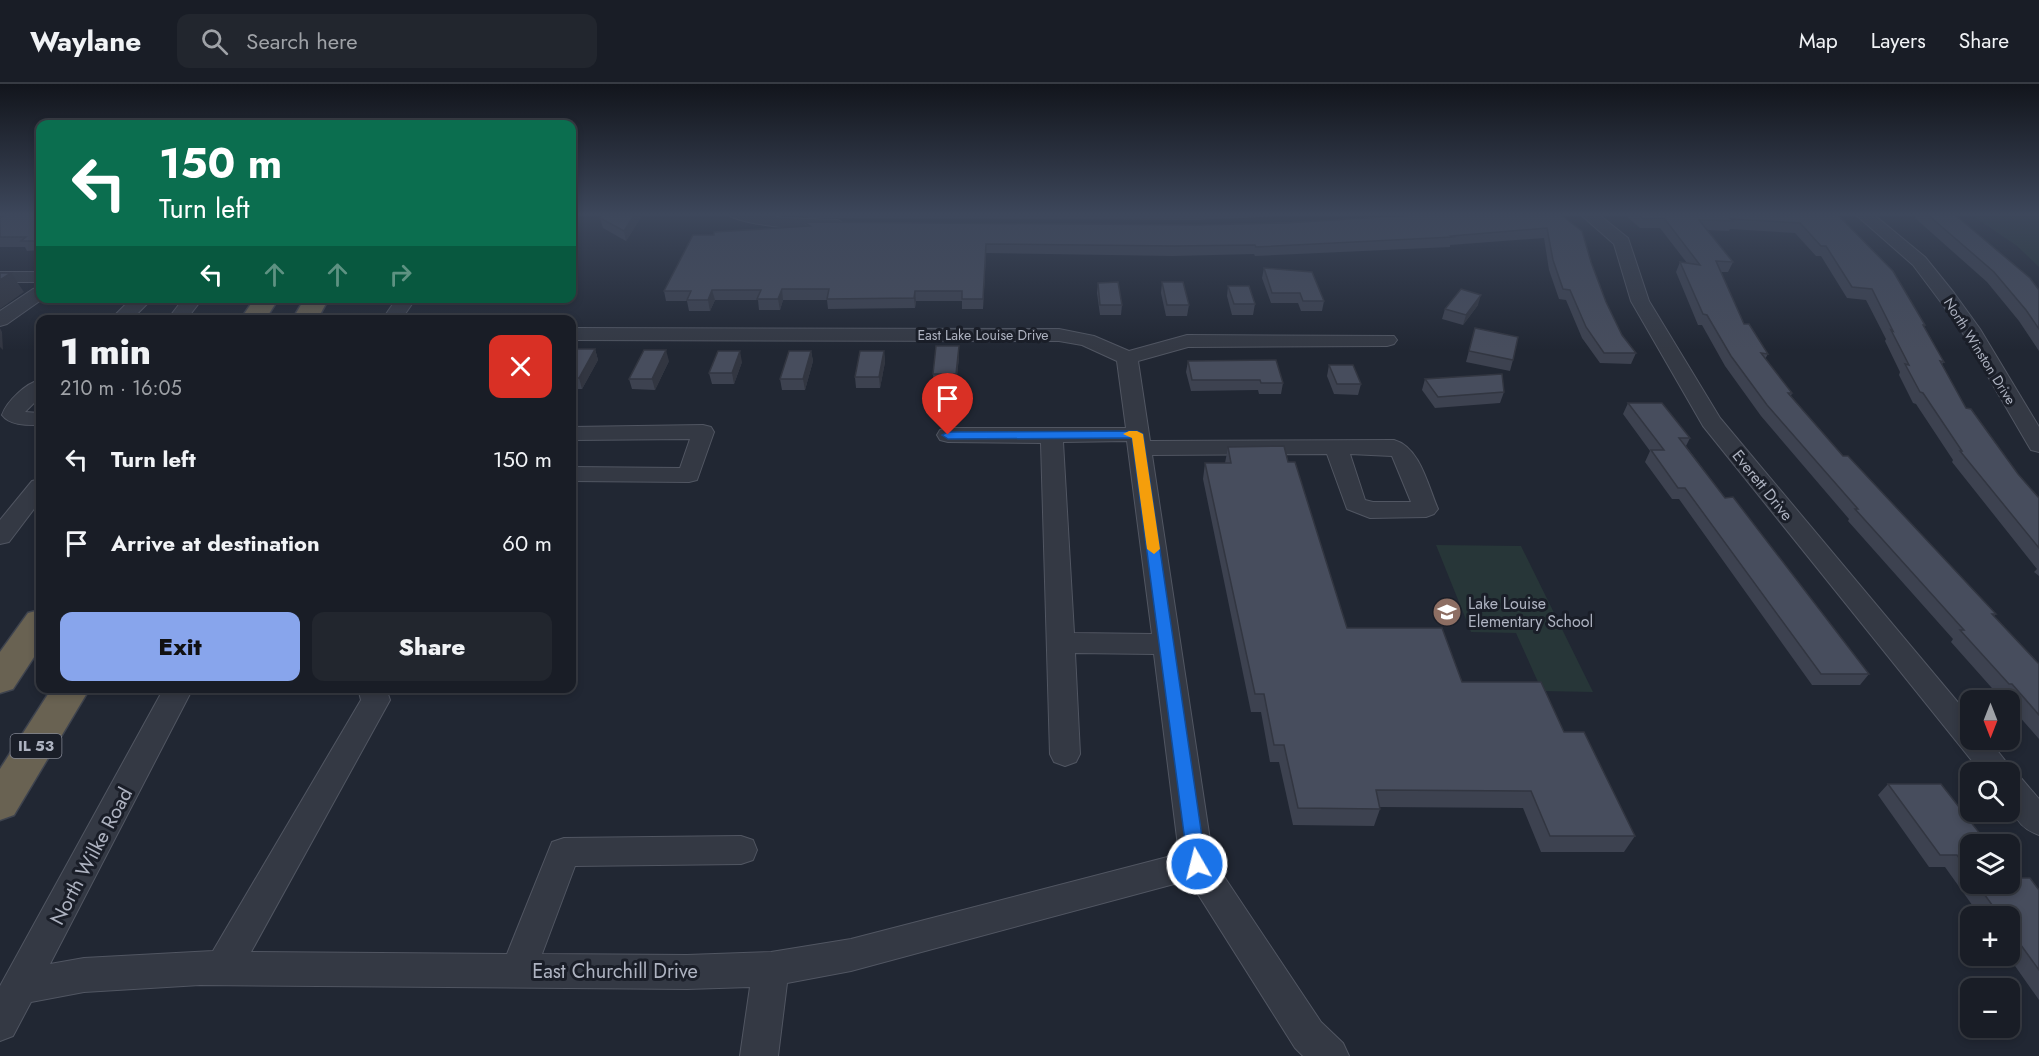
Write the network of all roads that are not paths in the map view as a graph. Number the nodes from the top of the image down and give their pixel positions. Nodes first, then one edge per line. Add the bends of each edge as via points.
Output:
1 (1627, 259) edge
2 (1917, 259) edge
3 (0, 277) edge
4 (36, 277) edge
5 (36, 296) edge
6 (138, 303) edge
7 (190, 303) edge
8 (125, 315) edge
9 (180, 315) edge
10 (0, 320) edge
11 (576, 334) edge
12 (1387, 340) dead end
13 (1127, 358) junction
14 (36, 390) edge
15 (7, 415) edge
16 (36, 419) edge
17 (576, 433) edge
18 (948, 435) dead end
19 (1052, 435) junction
20 (1138, 441) junction
21 (2039, 445) edge
22 (1336, 447) dead end
23 (576, 474) edge
24 (36, 491) edge
25 (0, 536) edge
26 (36, 628) edge
27 (1061, 643) junction
28 (1166, 644) junction
29 (0, 679) edge
30 (69, 693) edge
31 (176, 693) edge
32 (374, 693) edge
33 (1960, 726) edge
34 (1980, 750) edge
35 (1065, 754) dead end
36 (1991, 762) edge
37 (2020, 798) edge
38 (0, 802) edge
39 (2039, 822) edge
40 (741, 850) dead end
41 (1197, 864) junction
42 (223, 968) junction
43 (771, 969) junction
44 (518, 970) junction
45 (22, 986) junction
46 (0, 1023) edge
47 (759, 1056) edge
48 (1330, 1056) edge

1 - 33 street, Everett Drive via 1640,301 1711,421
2 - 21 street, North Winston Drive via 1970,329
3 - 4 street
5 - 10 street
6 - 8 street
7 - 9 street
11 - 13 street, East Lake Louise Drive via 1059,335 1087,340
12 - 13 street via 1187,341
13 - 20 street
14 - 15 street
15 - 16 street
17 - 23 street via 703,432 688,475
18 - 19 street
19 - 20 street
19 - 27 street
20 - 22 street
20 - 28 street
24 - 25 street
26 - 29 highway
27 - 28 street
27 - 35 street
28 - 41 street
30 - 38 highway, IL 53
31 - 45 street, North Wilke Road
32 - 42 street via 376,700
34 - 36 street, Everett Drive
37 - 39 street
40 - 44 street via 564,852
41 - 43 street, East Churchill Drive via 851,955
41 - 48 street via 1308,1035
42 - 44 street, East Churchill Drive
42 - 45 street, East Churchill Drive via 84,975
43 - 44 street, East Churchill Drive
43 - 47 street
45 - 46 street, North Wilke Road

